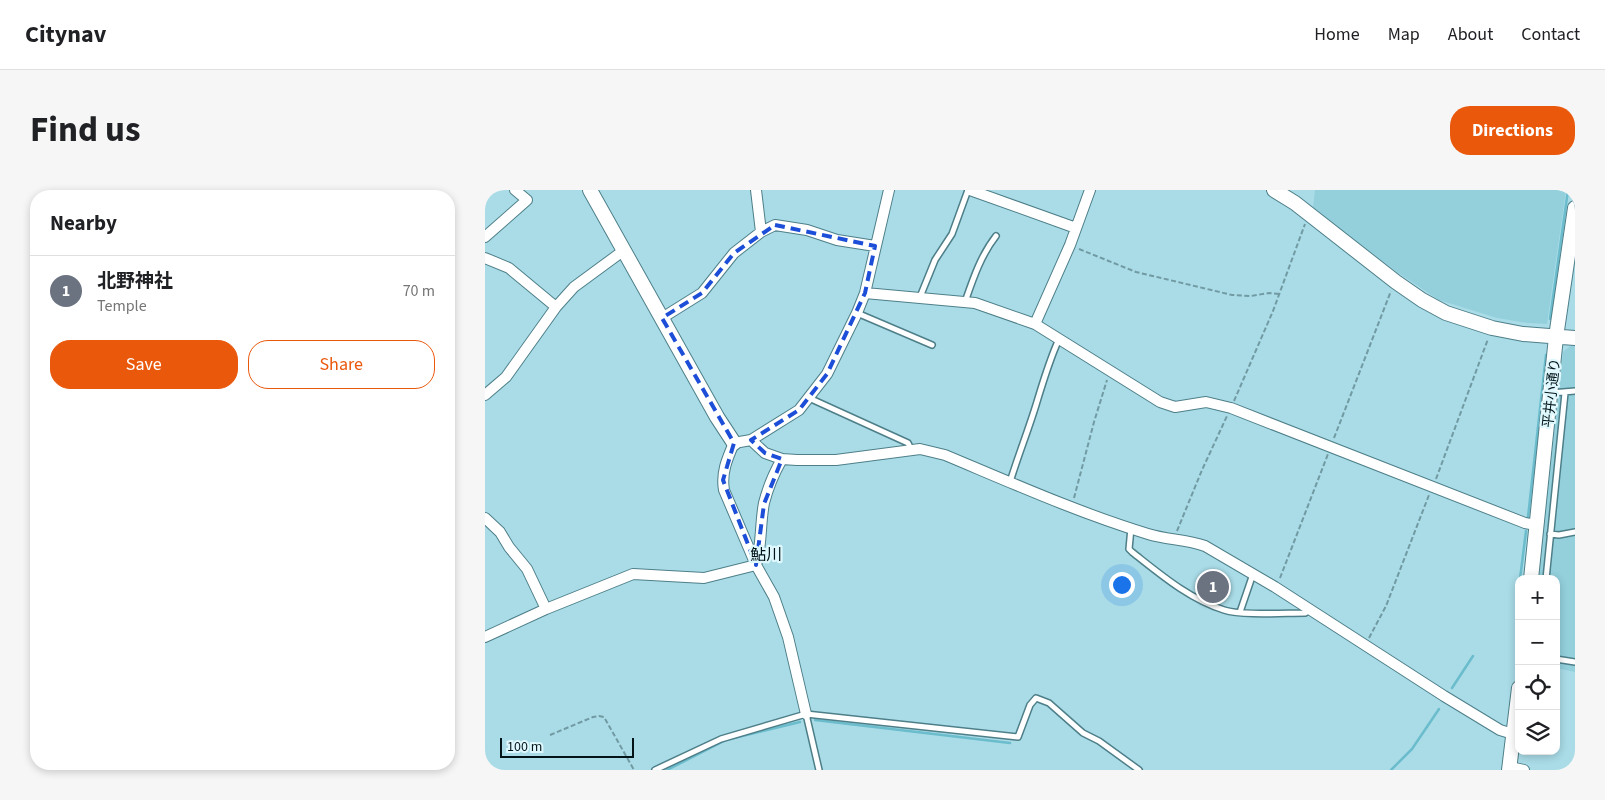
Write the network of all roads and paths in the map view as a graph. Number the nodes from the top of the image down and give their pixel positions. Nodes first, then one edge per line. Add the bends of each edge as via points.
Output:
1 (515, 190) edge
2 (590, 190) edge
3 (756, 190) edge
4 (889, 190) edge
5 (969, 190) edge
6 (1090, 190) edge
7 (1274, 190) edge
8 (1575, 208) edge
9 (1311, 216) junction
10 (1075, 228) junction
11 (761, 232) junction
12 (996, 236) dead end
13 (485, 237) edge
14 (1070, 245) junction
15 (875, 246) junction
16 (623, 250) junction
17 (485, 258) edge
18 (1396, 282) junction
19 (865, 293) junction
20 (1280, 294) junction
21 (920, 298) junction
22 (965, 302) junction
23 (556, 307) junction
24 (857, 313) junction
25 (662, 318) junction
26 (1035, 324) junction
27 (1556, 337) junction
28 (1575, 338) edge
29 (1059, 339) junction
30 (932, 345) dead end
31 (1110, 370) junction
32 (1575, 391) edge
33 (1558, 393) junction
34 (485, 395) edge
35 (809, 398) junction
36 (1231, 408) junction
37 (751, 440) junction
38 (734, 444) junction
39 (1330, 448) junction
40 (911, 449) junction
41 (782, 459) junction
42 (1010, 483) junction
43 (1071, 508) junction
44 (485, 518) edge
45 (1536, 525) junction
46 (1131, 528) junction
47 (1575, 532) edge
48 (1550, 534) junction
49 (1176, 539) junction
50 (756, 565) junction
51 (1253, 574) junction
52 (1531, 575) edge
53 (1546, 575) edge
54 (1275, 587) junction
55 (545, 609) junction
56 (1310, 610) junction
57 (1240, 612) junction
58 (485, 637) edge
59 (1560, 659) edge
60 (1575, 662) edge
61 (1516, 710) edge
62 (806, 714) junction
63 (1513, 734) junction
64 (550, 735) dead end
65 (1509, 768) edge
66 (634, 770) edge
67 (655, 770) edge
68 (819, 770) edge
69 (1139, 770) edge
70 (1524, 770) edge

1 - 13 street via 527,200
2 - 16 street
3 - 11 street
4 - 15 street
5 - 10 street
5 - 21 lane via 952,234 935,260
6 - 10 street
7 - 9 street
8 - 27 street, 平井小通り
9 - 18 street
9 - 20 path
10 - 14 street
11 - 15 street via 775,225
11 - 25 street via 734,253 702,293
12 - 22 lane via 982,259
14 - 20 path via 1136,272 1231,294
14 - 26 street
15 - 19 street
16 - 23 street via 574,287
16 - 25 street
17 - 23 street via 509,268
18 - 27 street via 1438,309 1470,322
18 - 39 path
19 - 21 street
19 - 24 street
20 - 36 path
21 - 22 street
22 - 26 street
23 - 34 street via 506,376
24 - 30 lane
24 - 35 street via 827,374
25 - 38 street
26 - 29 street
27 - 28 street
27 - 33 street, 平井小通り
29 - 31 street
29 - 42 lane via 1043,378
31 - 36 street via 1160,402 1175,407 1206,402
31 - 43 path
32 - 33 lane
33 - 45 street, 平井小通り
33 - 48 lane
35 - 37 street via 799,410
35 - 40 lane via 907,443
36 - 39 street
36 - 49 path via 1202,470
37 - 38 street
37 - 41 street via 765,453
38 - 50 street via 726,460 723,480
39 - 45 street
39 - 54 path
40 - 41 street via 836,460
40 - 42 street via 945,455
41 - 50 street via 764,504
42 - 43 street
43 - 46 street
44 - 55 street via 500,532 527,569
45 - 52 street, 平井小通り
46 - 49 street via 1149,535
46 - 57 lane via 1129,549 1172,583 1224,610
47 - 48 lane
48 - 53 lane
49 - 51 street via 1205,546
50 - 55 street via 704,578 633,574
50 - 62 street via 774,597 785,629
51 - 54 street
51 - 57 lane
54 - 56 street
55 - 58 street
56 - 57 lane via 1305,613
56 - 63 street via 1444,696 1500,730
59 - 60 lane
61 - 63 street
62 - 67 lane via 721,739
62 - 68 lane
62 - 69 lane via 1018,737 1030,705 1036,698 1049,703 1083,733
63 - 65 street
64 - 66 path via 593,716 603,717
65 - 70 street

